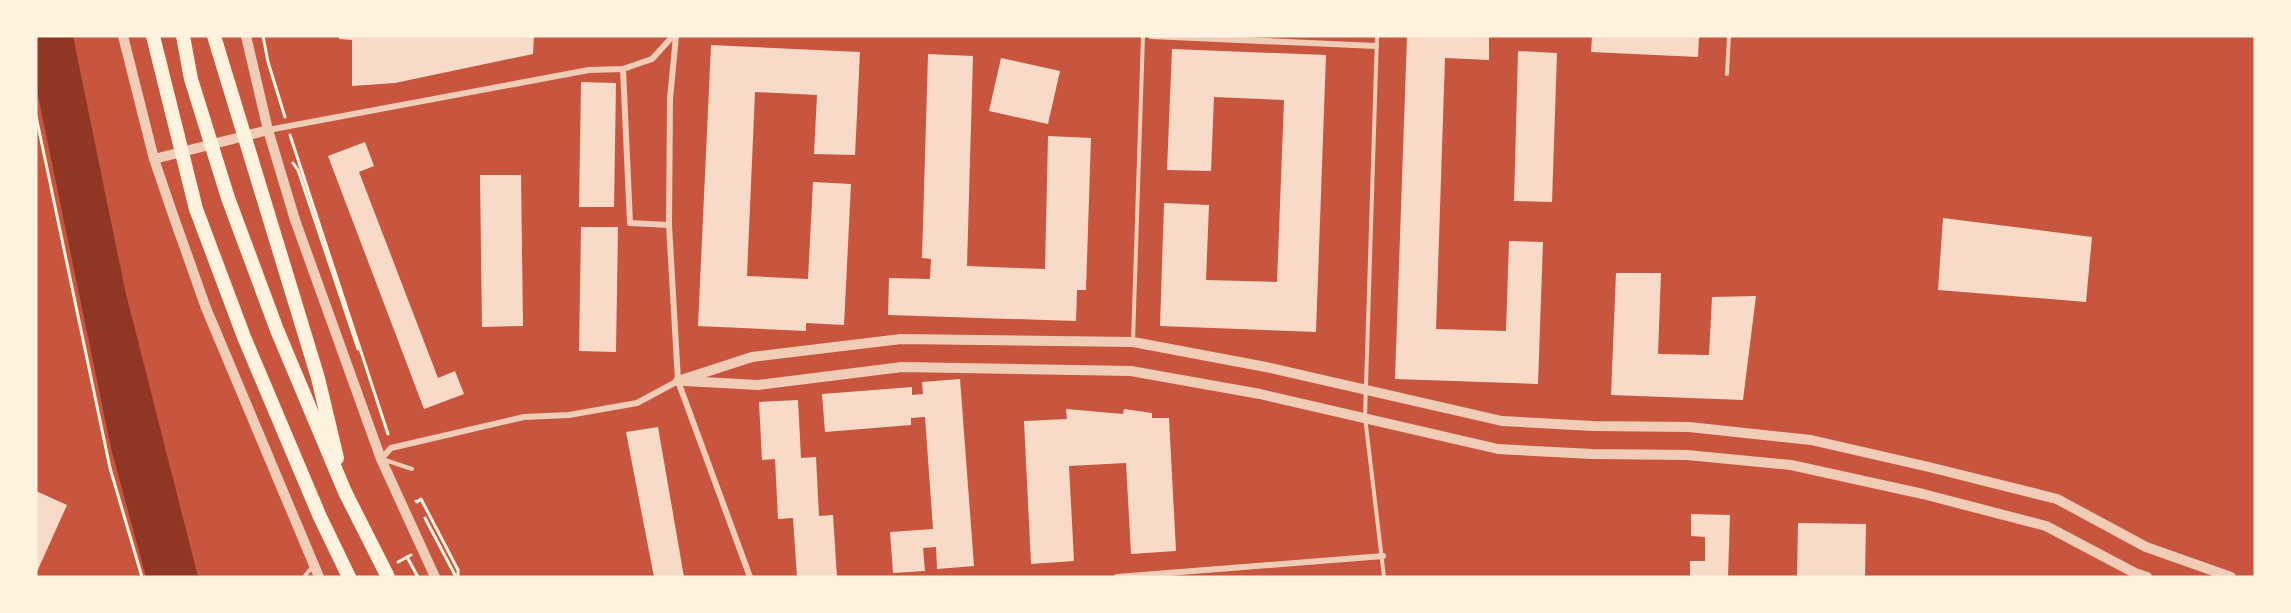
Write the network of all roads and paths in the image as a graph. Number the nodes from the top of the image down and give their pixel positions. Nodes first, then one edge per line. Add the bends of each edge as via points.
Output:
1 (123, 36) edge
2 (153, 36) edge
3 (183, 36) edge
4 (214, 36) edge
5 (246, 36) edge
6 (263, 36) edge
7 (674, 36) edge
8 (1143, 36) edge
9 (1151, 36) edge
10 (1377, 36) edge
11 (1729, 36) edge
12 (1376, 46) junction
13 (623, 69) junction
14 (1727, 74) dead end
15 (36, 116) edge
16 (287, 126) junction
17 (268, 130) junction
18 (154, 159) junction
19 (292, 162) dead end
20 (669, 225) junction
21 (1133, 342) junction
22 (678, 381) junction
23 (1367, 389) junction
24 (1365, 417) junction
25 (391, 448) junction
26 (381, 459) junction
27 (412, 469) dead end
28 (345, 492) junction
29 (412, 494) dead end
30 (419, 514) dead end
31 (433, 546) dead end
32 (417, 552) dead end
33 (1383, 556) junction
34 (407, 557) junction
35 (398, 562) dead end
36 (314, 566) junction
37 (2128, 573) edge
38 (1161, 575) edge
39 (142, 577) edge
40 (304, 577) edge
41 (319, 577) edge
42 (349, 577) edge
43 (388, 577) edge
44 (418, 577) edge
45 (435, 577) edge
46 (457, 577) edge
47 (750, 577) edge
48 (1117, 577) edge
49 (1384, 577) edge
50 (2147, 577) edge
51 (2231, 577) edge

1 - 18 street
2 - 42 highway via 196,209 244,337
3 - 28 highway via 191,79 228,198 277,330
4 - 28 highway via 318,378
5 - 17 street
6 - 16 path
7 - 13 street via 652,59
7 - 20 street
8 - 21 lane
9 - 12 street
10 - 12 lane
11 - 14 lane
12 - 23 lane
13 - 16 street via 589,70
13 - 20 street via 630,223
15 - 39 path via 110,468
16 - 17 street
16 - 25 path
17 - 18 street
17 - 26 street via 295,220
18 - 36 street via 206,308
19 - 25 path via 298,170
20 - 22 street
21 - 22 street via 901,339 752,357
21 - 23 street
22 - 24 street via 758,385 902,367 1131,371
22 - 25 street via 637,403 569,415 524,417
22 - 47 street
23 - 24 lane
23 - 51 street via 1502,421 1689,427 1811,440 2056,499 2146,547
24 - 33 lane
24 - 37 street via 1498,449 1687,455 1791,465 2046,526
25 - 26 street
26 - 27 lane
26 - 45 street
28 - 43 highway
29 - 46 path
30 - 31 path
32 - 34 path
33 - 38 street
33 - 49 lane
34 - 35 path
34 - 44 path
36 - 40 lane
36 - 41 street
37 - 50 street
38 - 48 street

